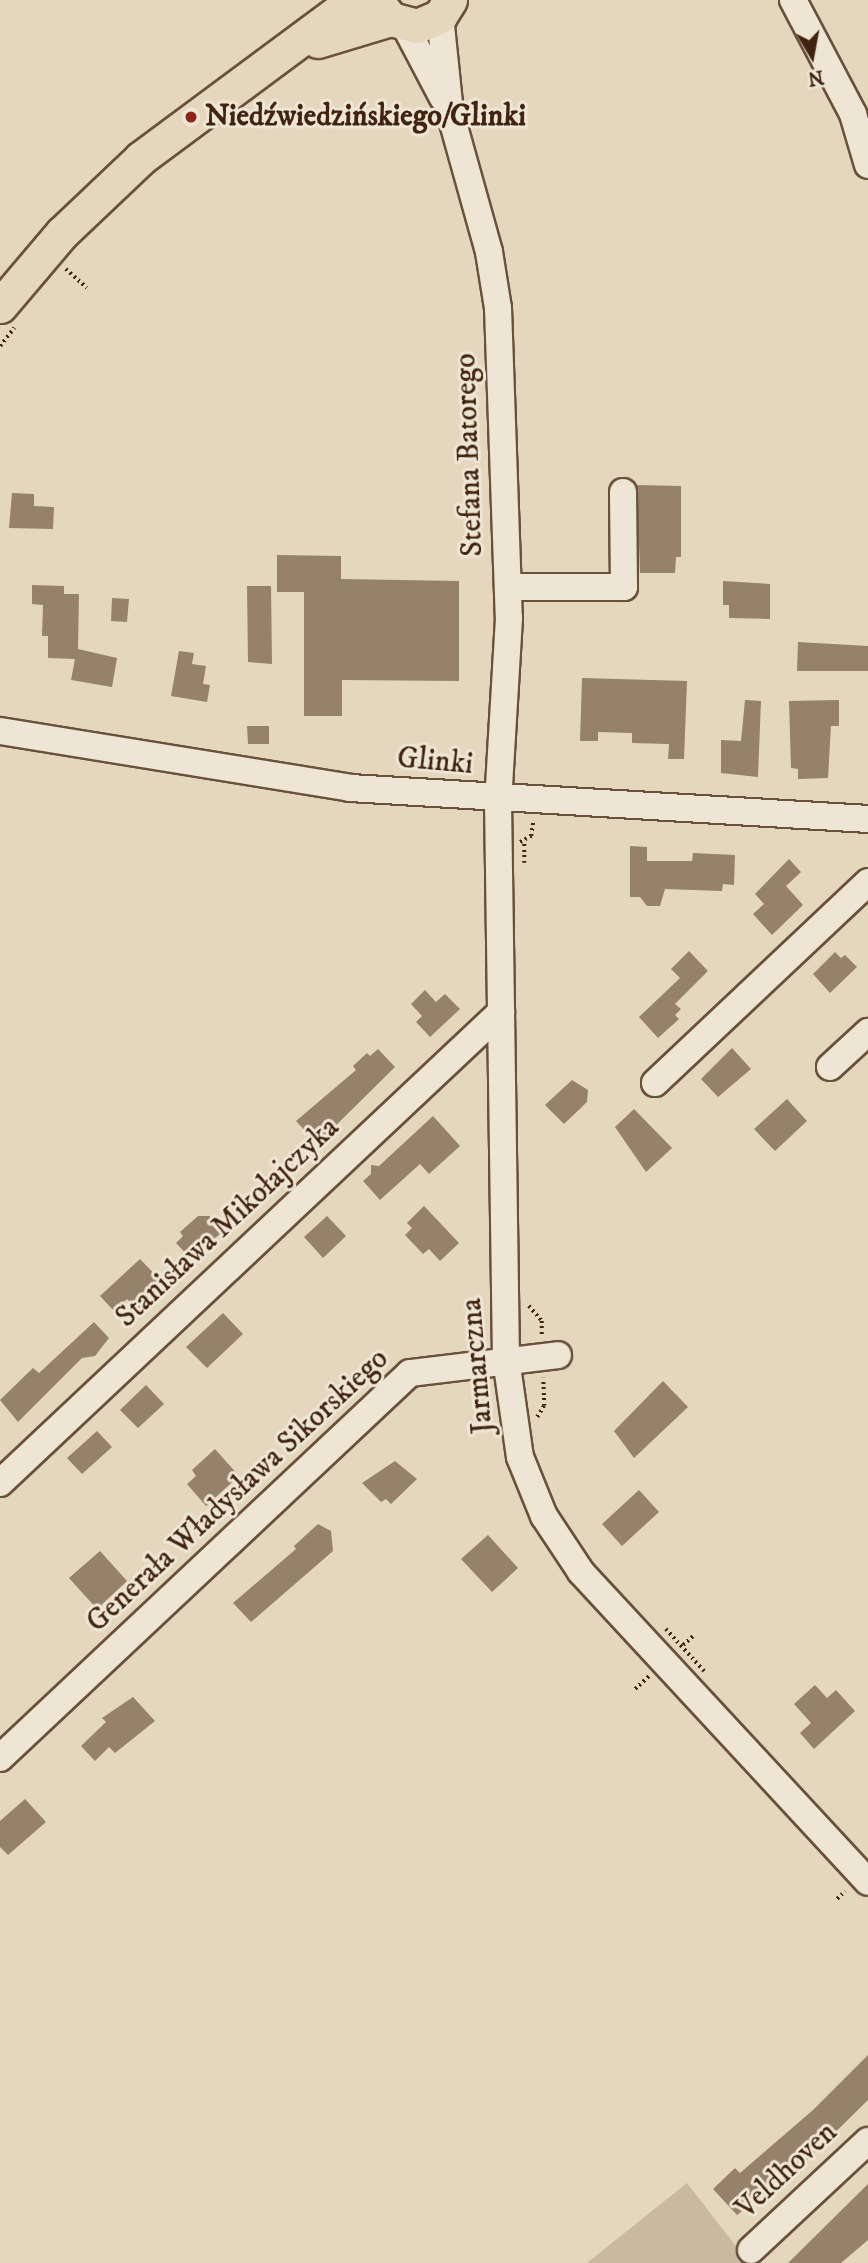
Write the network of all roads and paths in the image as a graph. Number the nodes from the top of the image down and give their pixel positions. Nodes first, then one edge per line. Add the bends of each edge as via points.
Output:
1 (355, 0) edge
2 (793, 0) edge
3 (445, 8) edge
4 (391, 15) edge
5 (282, 54) junction
6 (450, 112) junction
7 (868, 165) edge
8 (73, 257) dead end
9 (55, 278) dead end
10 (11, 312) edge
11 (0, 346) edge
12 (622, 492) dead end
13 (508, 587) junction
14 (0, 731) edge
15 (498, 801) junction
16 (868, 819) edge
17 (524, 842) dead end
18 (524, 866) dead end
19 (868, 882) edge
20 (501, 1012) junction
21 (868, 1032) edge
22 (830, 1067) dead end
23 (655, 1083) dead end
24 (524, 1300) dead end
25 (550, 1355) junction
26 (506, 1359) junction
27 (532, 1424) dead end
28 (0, 1483) edge
29 (654, 1626) dead end
30 (705, 1676) dead end
31 (0, 1758) edge
32 (868, 1882) edge
33 (868, 2141) edge
34 (751, 2249) dead end

1 - 5 main road
2 - 7 street via 853,114
3 - 4 main road via 429,23
3 - 6 street, Stefana Batorego
4 - 5 main road
4 - 6 street, Stefana Batorego
5 - 10 main road via 141,158 62,233
6 - 13 street, Stefana Batorego via 489,252 498,308
8 - 9 path
10 - 11 path
12 - 13 street via 624,587
13 - 15 street, Stefana Batorego
14 - 15 street, Glinki via 257,776
15 - 16 street, Glinki
15 - 20 street, Jarmarczna
17 - 18 path
19 - 23 street
20 - 26 street, Jarmarczna
20 - 28 street, Stanisława Mikołajczyka
21 - 22 street
24 - 25 path via 541,1321
25 - 26 street, Generała Władysława Sikorskiego
25 - 27 path via 544,1406
26 - 31 street, Generała Władysława Sikorskiego via 410,1373
26 - 32 street, Jarmarczna via 520,1457 559,1542 599,1593
29 - 30 path via 672,1630 702,1665
33 - 34 street, Veldhoven

